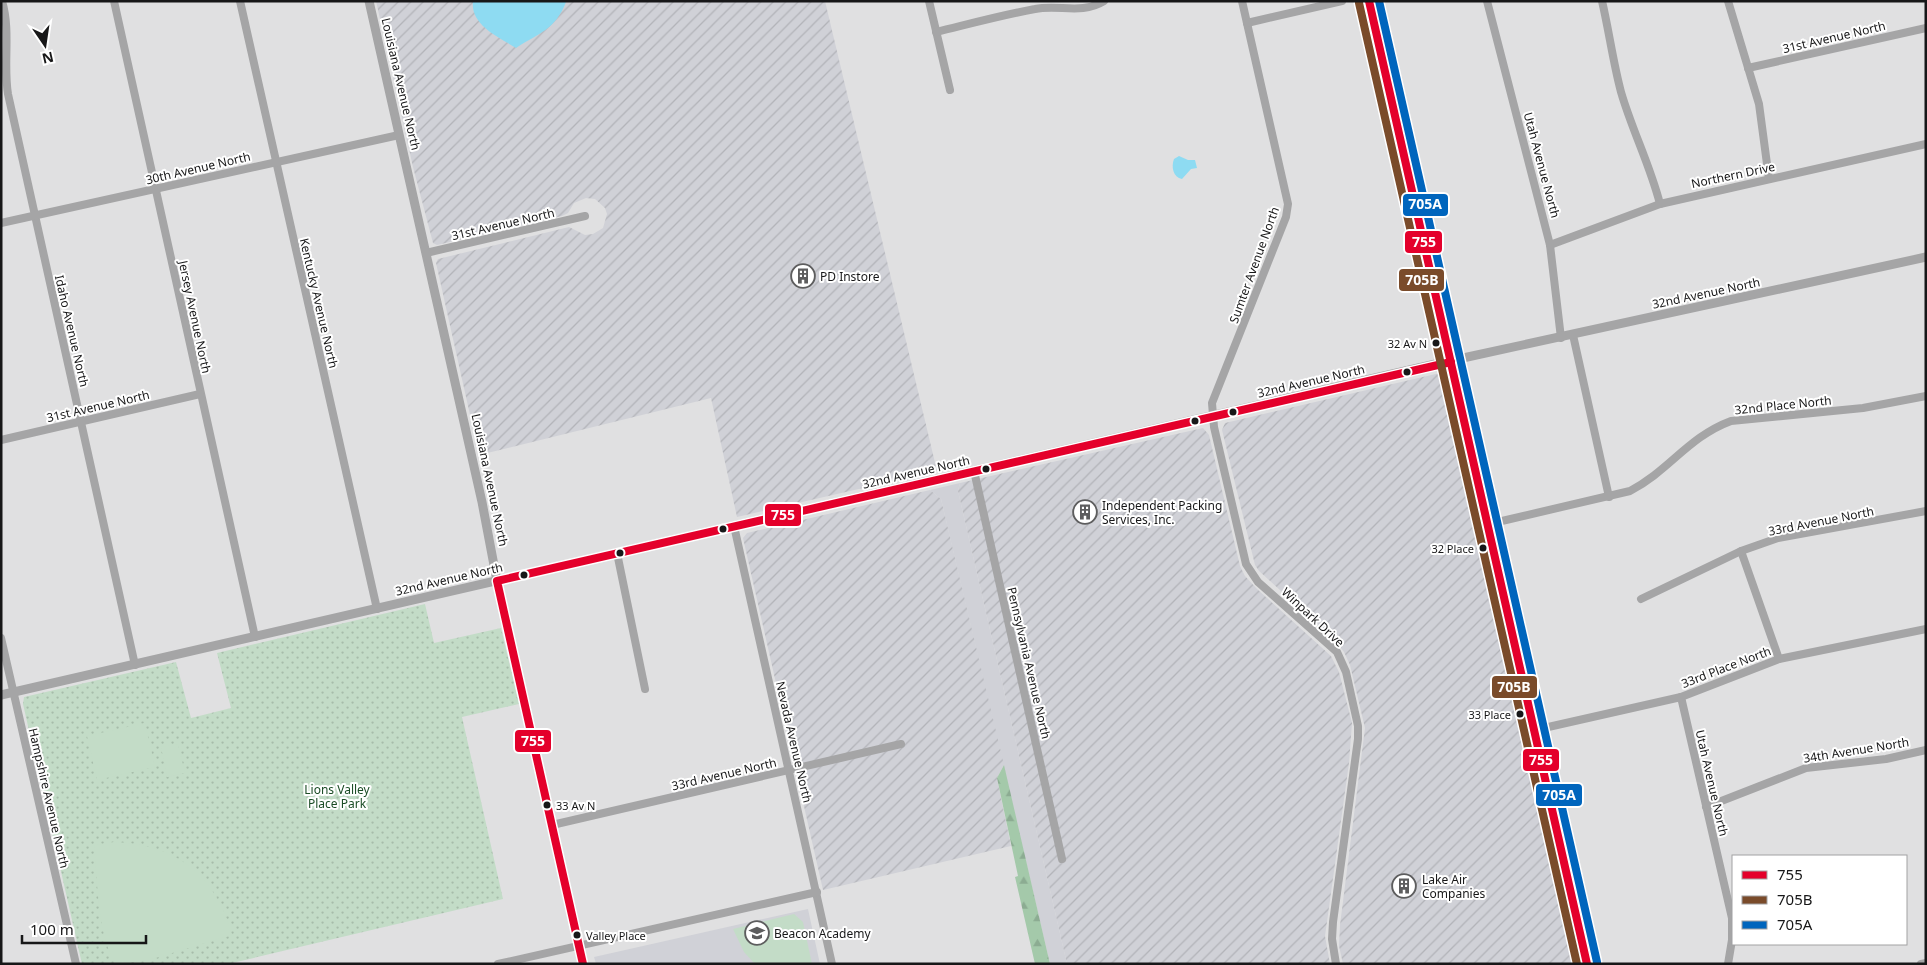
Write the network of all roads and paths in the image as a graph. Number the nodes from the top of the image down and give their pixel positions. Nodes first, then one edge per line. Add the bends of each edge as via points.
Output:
1 (2, 1) edge
2 (114, 1) edge
3 (240, 1) edge
4 (369, 1) edge
5 (930, 1) edge
6 (1104, 1) edge
7 (1242, 1) edge
8 (1342, 1) edge
9 (1368, 1) edge
10 (1487, 1) edge
11 (1602, 1) edge
12 (1728, 1) edge
13 (1247, 24) junction
14 (1926, 28) edge
15 (936, 32) junction
16 (1748, 68) junction
17 (950, 90) dead end
18 (399, 135) junction
19 (1926, 144) edge
20 (276, 162) junction
21 (1769, 179) junction
22 (155, 189) junction
23 (1660, 204) junction
24 (34, 216) junction
25 (585, 216) dead end
26 (1, 223) edge
27 (1550, 245) junction
28 (426, 253) junction
29 (1926, 257) edge
30 (1573, 335) junction
31 (1561, 338) junction
32 (1451, 362) junction
33 (200, 394) junction
34 (1926, 396) edge
35 (1213, 416) junction
36 (81, 422) junction
37 (1, 440) edge
38 (974, 471) junction
39 (1609, 497) junction
40 (1926, 511) edge
41 (1488, 524) junction
42 (734, 526) junction
43 (1741, 551) junction
44 (617, 552) junction
45 (497, 581) junction
46 (1642, 599) dead end
47 (377, 609) junction
48 (1926, 629) edge
49 (1, 638) edge
50 (255, 638) junction
51 (1779, 659) junction
52 (135, 665) junction
53 (645, 689) dead end
54 (14, 693) junction
55 (1, 696) edge
56 (1681, 697) junction
57 (1535, 730) junction
58 (901, 744) dead end
59 (1926, 750) edge
60 (789, 770) junction
61 (1706, 807) junction
62 (552, 825) junction
63 (1062, 859) dead end
64 (817, 892) junction
65 (1731, 904) edge
66 (1732, 917) edge
67 (1732, 937) edge
68 (579, 946) junction
69 (1926, 963) edge
70 (76, 964) edge
71 (498, 964) edge
72 (583, 964) edge
73 (832, 964) edge
74 (1336, 964) edge
75 (1587, 964) edge
76 (1728, 964) edge
77 (1921, 964) edge

1 - 24 street, Idaho Avenue North via 5,79
2 - 22 street, Jersey Avenue North
3 - 20 street, Kentucky Avenue North
4 - 18 street, Louisiana Avenue North
5 - 15 street
6 - 15 street via 1075,10 1037,8
7 - 13 street, Sumter Avenue North
8 - 13 street
9 - 32 main road
10 - 27 street, Utah Avenue North
11 - 23 street via 1621,91
12 - 16 street
13 - 35 street, Sumter Avenue North via 1288,204 1286,217 1212,403
14 - 16 street, 31st Avenue North
15 - 17 street
16 - 21 street via 1759,104
18 - 20 street, 30th Avenue North
18 - 28 street, Louisiana Avenue North
19 - 21 street, Northern Drive
20 - 22 street, 30th Avenue North
20 - 47 street, Kentucky Avenue North
21 - 23 street, Northern Drive
22 - 24 street, 30th Avenue North
22 - 33 street, Jersey Avenue North
23 - 27 street, Northern Drive
24 - 26 street, 30th Avenue North
24 - 36 street, Idaho Avenue North
25 - 28 street, 31st Avenue North
27 - 31 street, Utah Avenue North
28 - 45 street, Louisiana Avenue North
29 - 30 street, 32nd Avenue North
30 - 31 street, 32nd Avenue North
30 - 39 street
31 - 32 street, 32nd Avenue North
32 - 35 street, 32nd Avenue North
32 - 41 main road
33 - 36 street, 31st Avenue North
33 - 50 street, Jersey Avenue North
34 - 39 street, 32nd Place North via 1863,408 1731,421 1698,436 1647,482
35 - 38 street, 32nd Avenue North
35 - 74 street, Winpark Drive via 1246,564 1258,582 1336,652 1346,672 1358,726 1333,922
36 - 37 street, 31st Avenue North
36 - 52 street, Idaho Avenue North
38 - 42 street, 32nd Avenue North
38 - 63 street, Pennsylvania Avenue North
39 - 41 street, 32nd Place North
40 - 43 street, 33rd Avenue North via 1778,538
41 - 57 main road
42 - 44 street, 32nd Avenue North
42 - 60 street, Nevada Avenue North
43 - 46 street, 33rd Avenue North
43 - 51 street
44 - 45 street, 32nd Avenue North
44 - 53 street
45 - 47 street, 32nd Avenue North
45 - 62 street, Louisiana Avenue North
47 - 50 street, 32nd Avenue North
48 - 51 street, 33rd Place North
49 - 54 street, Hampshire Avenue North
50 - 52 street, 32nd Avenue North
51 - 56 street, 33rd Place North
52 - 54 street, 32nd Avenue North
54 - 55 street, 32nd Avenue North
54 - 70 street, Hampshire Avenue North
56 - 57 street, 33rd Place North
56 - 61 street, Utah Avenue North
57 - 75 main road
58 - 60 street, 33rd Avenue North
59 - 61 street, 34th Avenue North via 1886,759 1806,768
60 - 62 street, 33rd Avenue North
60 - 64 street, Nevada Avenue North
61 - 65 street, Utah Avenue North
62 - 68 street, Louisiana Avenue North
64 - 68 street
64 - 73 street, Nevada Avenue North
65 - 66 street, Utah Avenue North
67 - 76 street, Utah Avenue North
68 - 71 street
68 - 72 street, Louisiana Avenue North
69 - 77 street

